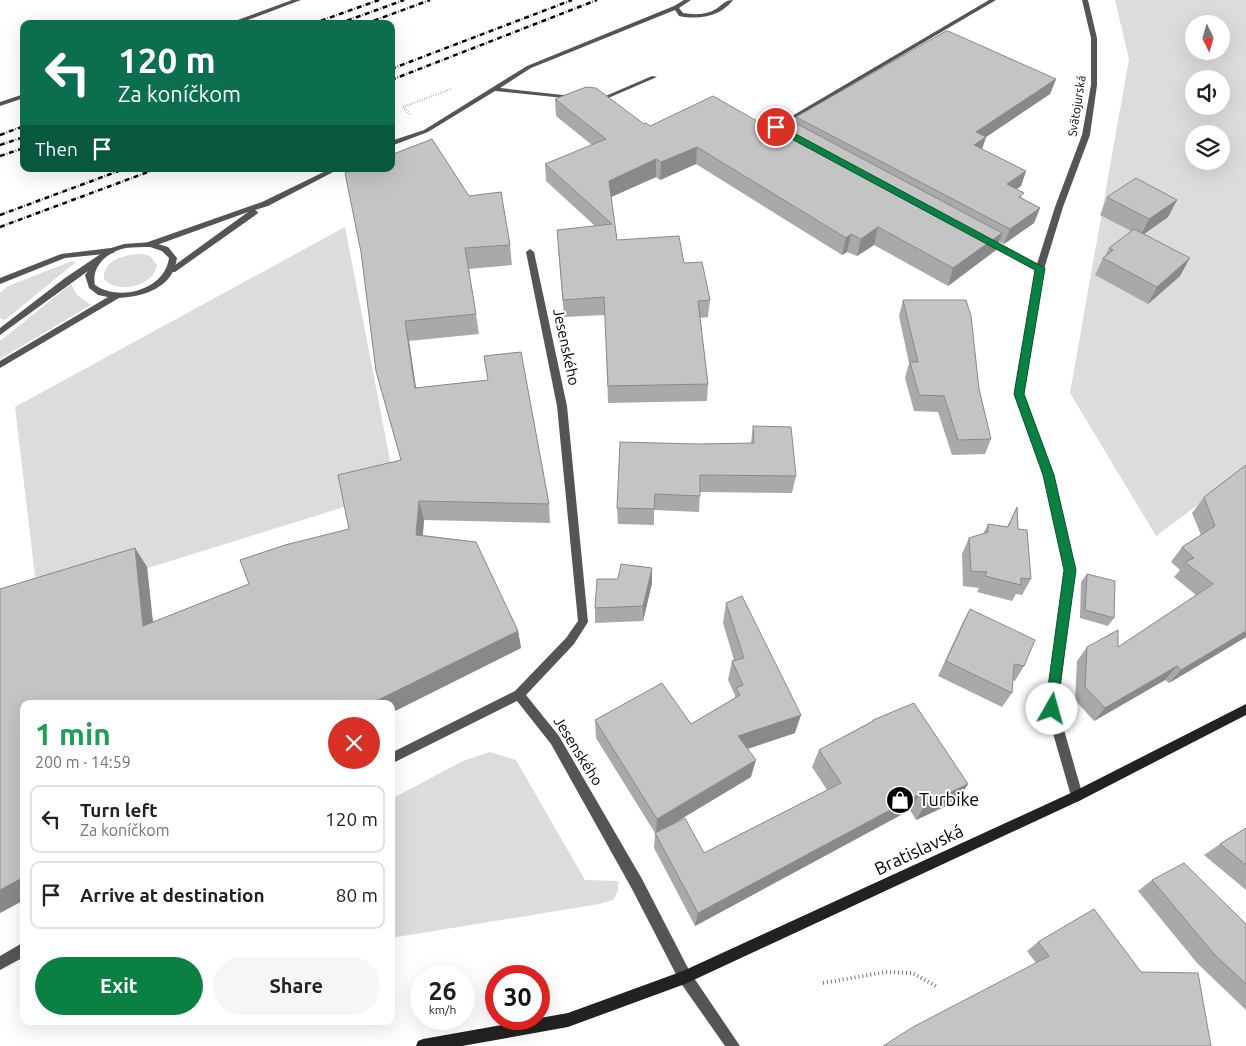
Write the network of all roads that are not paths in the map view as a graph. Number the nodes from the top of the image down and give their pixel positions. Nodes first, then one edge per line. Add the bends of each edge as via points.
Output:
1 (298, 0) edge
2 (688, 0) edge
3 (730, 0) edge
4 (993, 0) edge
5 (1085, 0) edge
6 (676, 7) junction
7 (241, 20) edge
8 (654, 77) dead end
9 (494, 89) junction
10 (20, 97) edge
11 (578, 99) edge
12 (587, 100) edge
13 (0, 104) edge
14 (785, 132) edge
15 (395, 143) edge
16 (329, 172) edge
17 (265, 204) junction
18 (979, 236) edge
19 (151, 244) junction
20 (111, 251) junction
21 (530, 252) dead end
22 (96, 260) junction
23 (1040, 268) junction
24 (172, 270) junction
25 (0, 281) edge
26 (116, 296) junction
27 (0, 332) edge
28 (0, 365) edge
29 (519, 695) junction
30 (1246, 710) edge
31 (395, 757) edge
32 (1077, 796) junction
33 (20, 951) edge
34 (0, 963) edge
35 (685, 977) junction
36 (424, 1046) edge
37 (733, 1046) edge

1 - 7 street
2 - 6 street
3 - 6 street via 724,8 704,15 681,15
4 - 14 street via 776,127
5 - 23 street, Svätojurská via 1094,38 1094,85 1086,134
6 - 9 street via 529,67
8 - 12 street via 596,101
9 - 11 street
9 - 15 street via 426,131
10 - 13 street
16 - 17 street
17 - 19 street
17 - 24 street
18 - 23 street
19 - 20 street via 124,246
19 - 24 street via 166,249 173,258
20 - 22 street
20 - 25 street via 64,256
21 - 29 street, Jesenského via 562,406 583,622 570,641
22 - 26 street via 89,270 92,288 102,294
22 - 27 street
23 - 32 street, Svätojurská via 1019,394 1049,475 1070,570 1052,709
24 - 26 street via 150,289
26 - 28 street
29 - 31 street
29 - 35 street, Jesenského via 555,740
30 - 32 main road, Bratislavská
32 - 35 main road, Bratislavská
33 - 34 street
35 - 36 main road via 568,1020
35 - 37 street, Jesenského

